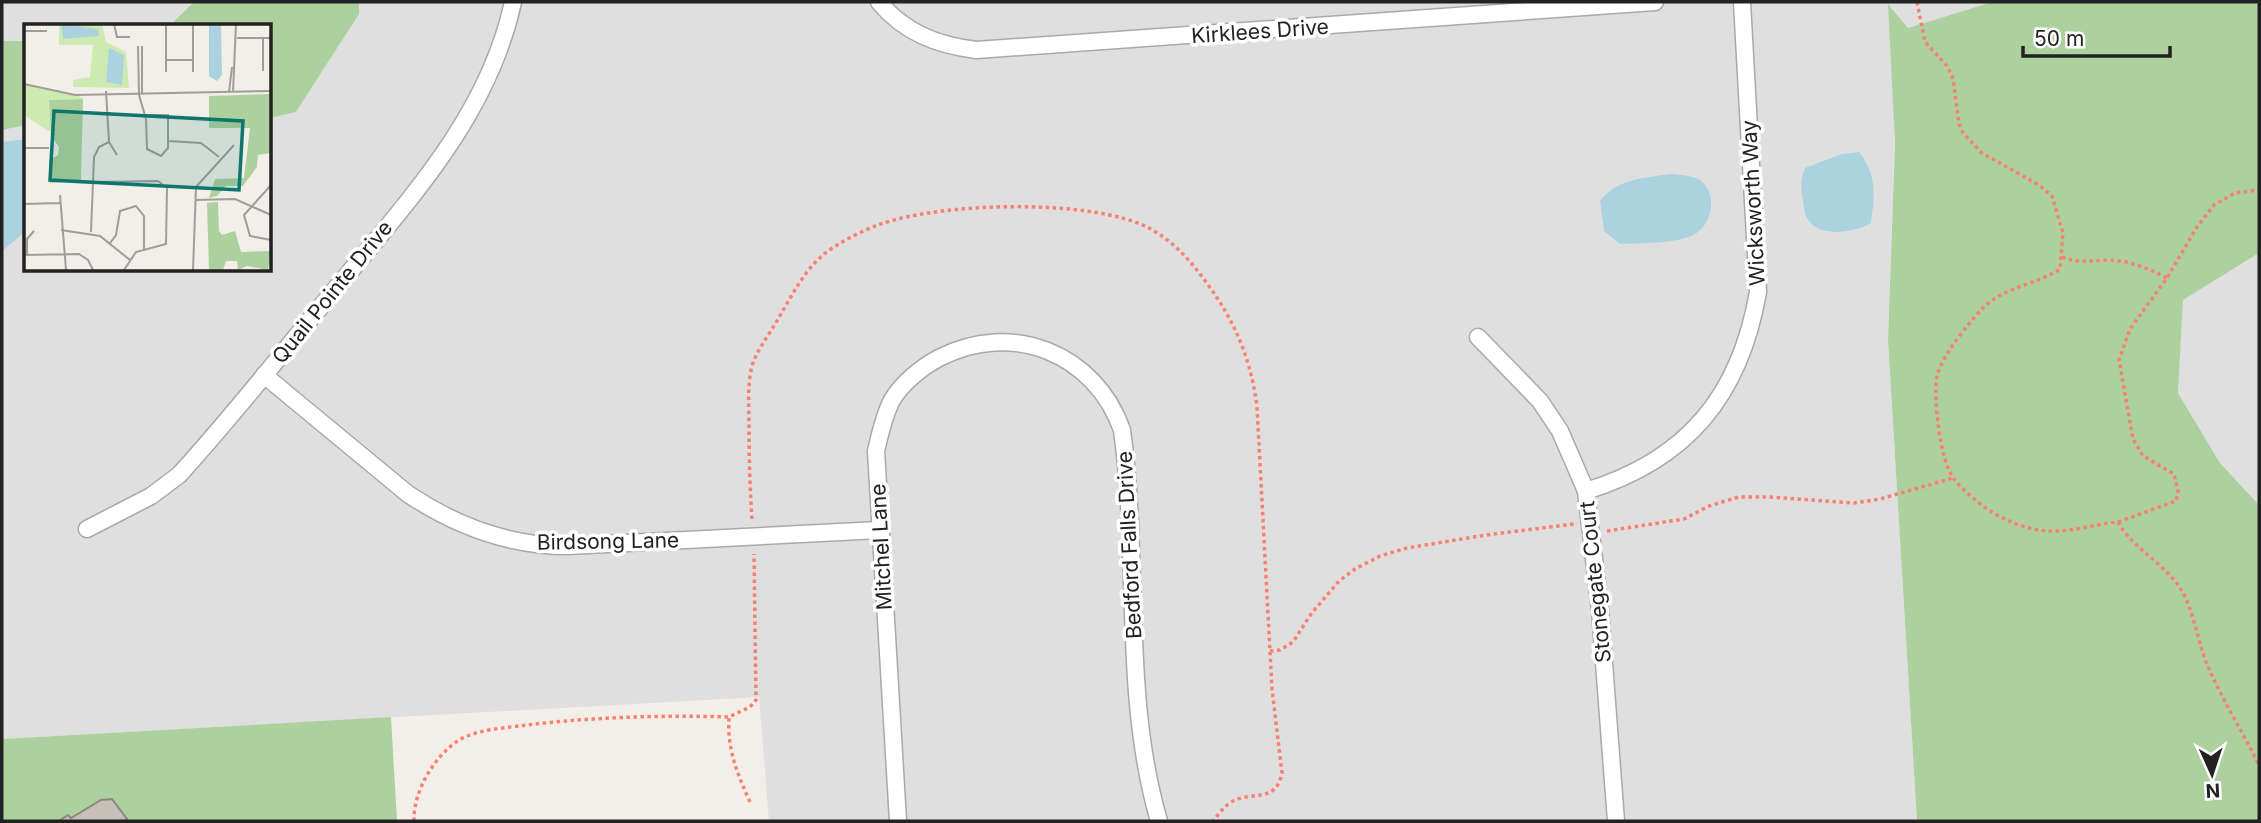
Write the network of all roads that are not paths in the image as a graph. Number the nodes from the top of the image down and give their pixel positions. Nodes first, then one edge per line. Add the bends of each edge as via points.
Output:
1 (513, 2) edge
2 (879, 2) edge
3 (1655, 2) edge
4 (1742, 2) edge
5 (1478, 337) dead end
6 (997, 340) joint
7 (264, 375) junction
8 (1586, 491) junction
9 (87, 529) dead end
10 (879, 530) junction
11 (898, 821) edge
12 (1160, 821) edge
13 (1616, 821) edge

1 - 7 street, Quail Pointe Drive via 496,57 457,136
2 - 3 street, Kirklees Drive via 921,37 976,50
4 - 8 street, Wicksworth Way via 1758,292 1746,341 1731,379 1697,427 1644,468
5 - 8 street, Stonegate Court via 1540,401 1560,431
6 - 10 street, Mitchel Lane via 950,352 907,382 892,400 876,451
6 - 12 street, Bedford Falls Drive via 1042,348 1077,368 1108,398 1122,430 1140,729
7 - 9 street, Quail Pointe Drive via 165,487
7 - 10 street, Birdsong Lane via 408,494 483,533 545,546
8 - 13 street, Stonegate Court
10 - 11 street, Mitchel Lane

